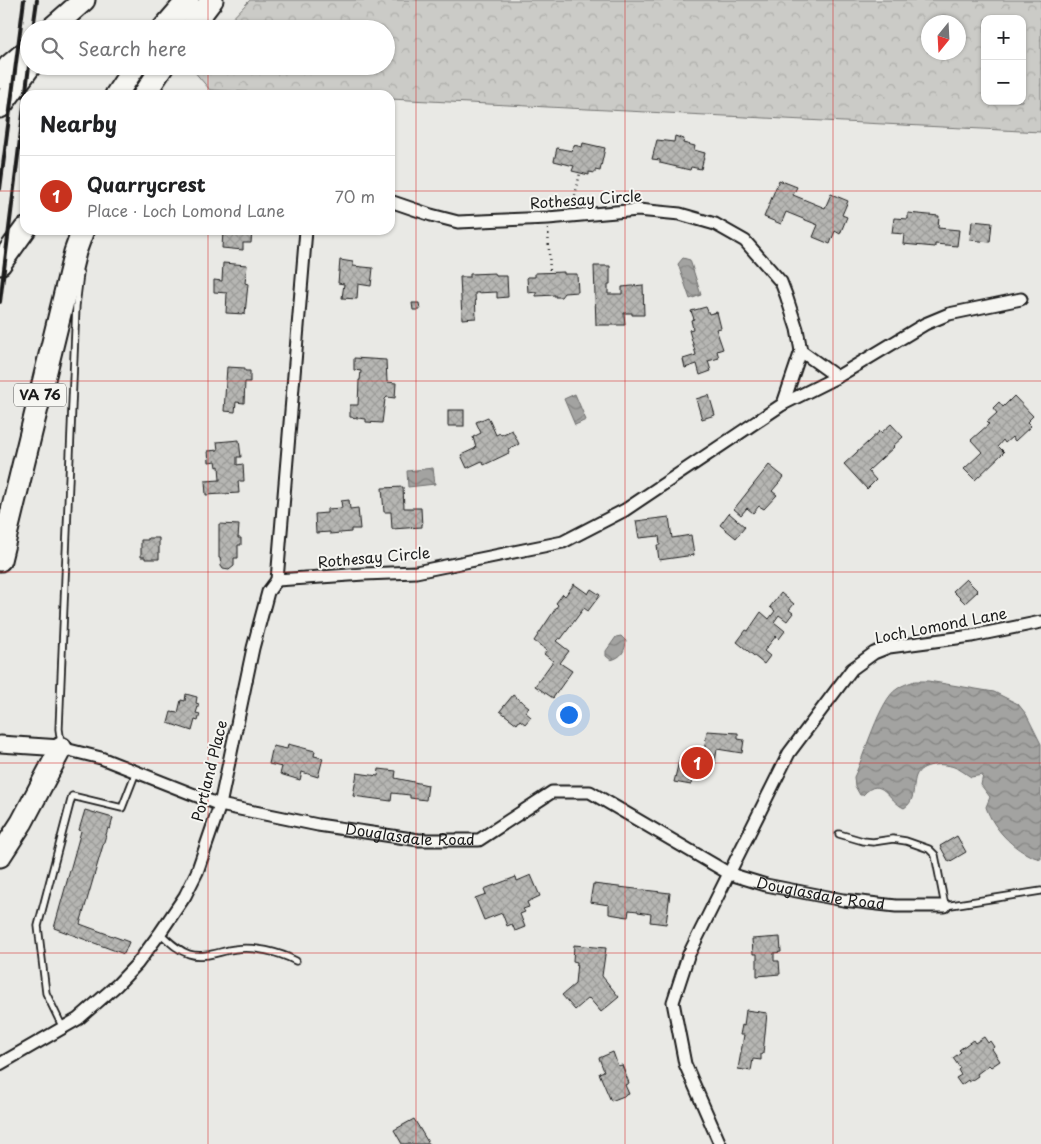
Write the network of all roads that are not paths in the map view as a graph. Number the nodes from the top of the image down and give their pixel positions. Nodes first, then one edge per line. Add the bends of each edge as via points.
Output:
1 (85, 0) edge
2 (188, 0) edge
3 (212, 0) edge
4 (62, 20) edge
5 (69, 20) edge
6 (171, 20) edge
7 (197, 20) edge
8 (20, 57) edge
9 (23, 75) edge
10 (130, 75) edge
11 (157, 75) edge
12 (0, 78) edge
13 (119, 90) edge
14 (147, 90) edge
15 (0, 107) edge
16 (395, 203) edge
17 (21, 235) edge
18 (306, 235) edge
19 (84, 236) edge
20 (0, 264) edge
21 (81, 265) dead end
22 (1021, 299) dead end
23 (801, 351) junction
24 (837, 377) junction
25 (783, 404) junction
26 (0, 560) edge
27 (277, 580) junction
28 (1041, 622) edge
29 (0, 744) edge
30 (61, 748) junction
31 (136, 772) junction
32 (220, 805) junction
33 (839, 834) dead end
34 (0, 856) edge
35 (730, 874) junction
36 (1041, 891) edge
37 (945, 906) junction
38 (160, 933) junction
39 (296, 961) dead end
40 (62, 1028) junction
41 (0, 1064) edge
42 (720, 1144) edge

1 - 4 highway
1 - 5 highway
2 - 6 highway
3 - 7 highway
8 - 12 highway
9 - 15 highway
10 - 13 highway
11 - 14 highway
16 - 23 street, Rothesay Circle via 458,222 638,210 680,214 716,224 745,241 781,282
17 - 20 highway
18 - 27 street
19 - 26 highway, VA 76 via 75,252
21 - 30 lane via 76,306 64,593
22 - 24 street, Rothesay Circle via 949,314 924,324
23 - 24 street
23 - 25 street, Rothesay Circle
24 - 25 street, Rothesay Circle
25 - 27 street, Rothesay Circle via 625,510 563,542 416,572
27 - 32 street, Portland Place via 268,592 253,648
28 - 35 street, Loch Lomond Lane via 972,636 889,647 862,660 789,753
29 - 30 street, Douglasdale Road
30 - 31 street, Douglasdale Road via 101,758
30 - 34 highway
31 - 32 street, Douglasdale Road
31 - 40 lane via 122,808 72,796 38,926 46,992
32 - 35 street, Douglasdale Road via 318,825 419,840 479,840 552,792 590,792
32 - 38 street, Portland Place via 197,872
33 - 37 lane via 863,841 906,841 929,848 935,856
35 - 37 street, Douglasdale Road via 766,885 843,900 896,906
35 - 42 street, Loch Lomond Lane via 688,956 673,1002 685,1064
36 - 37 lane
38 - 39 lane via 191,955 250,948
38 - 40 street, Portland Place via 117,985 78,1019
40 - 41 street, Portland Place

